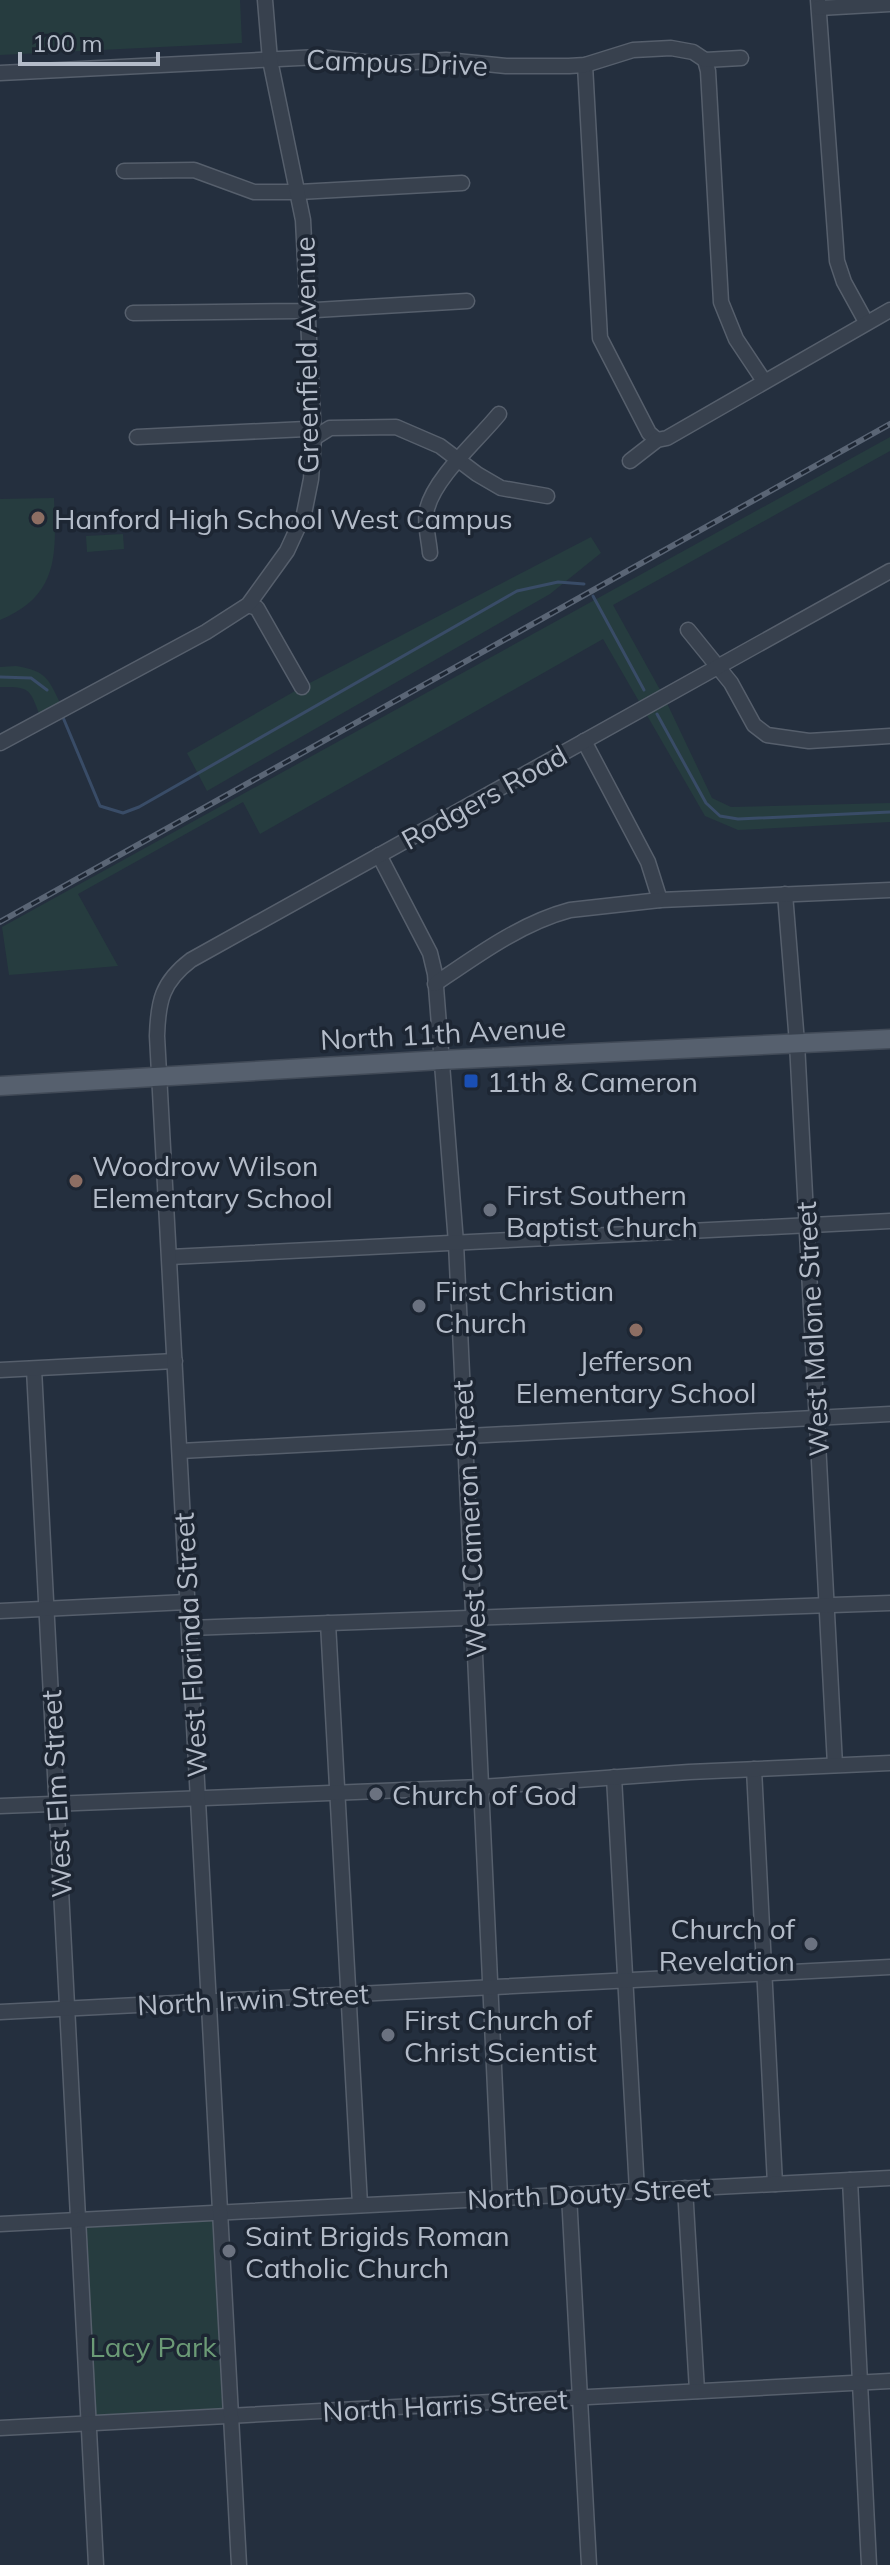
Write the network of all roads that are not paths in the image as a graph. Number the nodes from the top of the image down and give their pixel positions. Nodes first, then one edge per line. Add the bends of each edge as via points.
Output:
1 (265, 0) edge
2 (818, 4) edge
3 (890, 4) edge
4 (741, 58) dead end
5 (270, 60) junction
6 (705, 60) junction
7 (585, 65) junction
8 (0, 73) edge
9 (124, 171) dead end
10 (462, 183) dead end
11 (299, 192) junction
12 (467, 301) dead end
13 (308, 310) junction
14 (890, 310) edge
15 (133, 313) dead end
16 (866, 322) junction
17 (764, 381) junction
18 (499, 414) dead end
19 (137, 437) dead end
20 (314, 438) junction
21 (657, 440) junction
22 (458, 459) junction
23 (630, 461) dead end
24 (547, 496) dead end
25 (430, 553) dead end
26 (888, 576) edge
27 (248, 605) junction
28 (688, 630) dead end
29 (717, 667) junction
30 (302, 687) dead end
31 (890, 736) edge
32 (584, 741) junction
33 (0, 743) edge
34 (379, 855) junction
35 (890, 890) edge
36 (785, 894) junction
37 (660, 900) junction
38 (435, 984) junction
39 (890, 1039) edge
40 (797, 1043) junction
41 (441, 1060) junction
42 (160, 1077) junction
43 (0, 1086) edge
44 (890, 1221) edge
45 (807, 1226) junction
46 (456, 1243) junction
47 (170, 1257) junction
48 (175, 1361) junction
49 (34, 1369) junction
50 (0, 1370) edge
51 (890, 1414) edge
52 (817, 1418) junction
53 (465, 1436) junction
54 (180, 1451) junction
55 (187, 1602) junction
56 (890, 1603) edge
57 (827, 1605) junction
58 (47, 1609) junction
59 (0, 1611) edge
60 (473, 1618) junction
61 (328, 1623) junction
62 (189, 1628) junction
63 (890, 1763) edge
64 (835, 1765) junction
65 (754, 1769) junction
66 (614, 1777) junction
67 (481, 1787) junction
68 (338, 1792) junction
69 (198, 1798) junction
70 (57, 1804) junction
71 (0, 1806) edge
72 (890, 1967) edge
73 (764, 1973) junction
74 (626, 1980) junction
75 (491, 1987) junction
76 (348, 1994) junction
77 (208, 2001) junction
78 (67, 2009) junction
79 (0, 2012) edge
80 (890, 2178) edge
81 (850, 2180) junction
82 (775, 2184) junction
83 (685, 2188) junction
84 (637, 2191) junction
85 (569, 2195) junction
86 (500, 2197) junction
87 (360, 2205) junction
88 (219, 2213) junction
89 (78, 2220) junction
90 (0, 2224) edge
91 (890, 2381) edge
92 (859, 2383) junction
93 (697, 2391) junction
94 (581, 2398) junction
95 (232, 2415) junction
96 (89, 2424) junction
97 (0, 2428) edge
98 (96, 2565) edge
99 (239, 2565) edge
100 (589, 2565) edge
101 (869, 2565) edge

1 - 5 street, Greenfield Avenue
2 - 3 street
2 - 16 street via 837,261
4 - 6 street, Campus Drive
5 - 7 street, Campus Drive
5 - 8 street, Campus Drive
5 - 11 street, Greenfield Avenue
6 - 7 street, Campus Drive via 671,48 617,53
6 - 17 street via 721,302 736,339
7 - 21 street via 600,338
9 - 11 street via 194,170 247,191
10 - 11 street
11 - 13 street, Greenfield Avenue
12 - 13 street
13 - 15 street
13 - 20 street, Greenfield Avenue
14 - 16 street
16 - 17 street
17 - 21 street
18 - 22 street
19 - 20 street via 306,429
20 - 22 street via 330,428 386,426 412,432
20 - 27 street, Greenfield Avenue via 300,524 277,568
21 - 23 street
22 - 24 street via 501,488
22 - 25 street via 427,510
26 - 29 street, Rodgers Road
27 - 30 street via 257,608
27 - 33 street, Greenfield Avenue
28 - 29 street
29 - 31 street via 754,725 767,735 809,741
29 - 32 street, Rodgers Road
32 - 34 street, Rodgers Road
32 - 37 street via 648,862
34 - 38 street, West Cameron Street via 430,953
34 - 42 street, Rodgers Road via 183,966 159,1001
35 - 36 street
36 - 37 street
36 - 40 street, West Malone Street
37 - 38 street via 555,914
38 - 41 street, West Cameron Street
39 - 40 main road, North 11th Avenue
40 - 41 main road, North 11th Avenue
40 - 45 street, West Malone Street
41 - 42 main road, North 11th Avenue
41 - 46 street, West Cameron Street
42 - 43 main road, North 11th Avenue
42 - 47 street, West Florinda Street
44 - 45 street
45 - 46 street
45 - 52 street, West Malone Street
46 - 47 street
46 - 53 street, West Cameron Street
47 - 48 street, West Florinda Street
48 - 49 street
48 - 54 street, West Florinda Street
49 - 50 street
49 - 58 street, West Elm Street
51 - 52 street
52 - 53 street
52 - 57 street, West Malone Street
53 - 54 street
53 - 60 street, West Cameron Street
54 - 55 street, West Florinda Street
55 - 58 street
55 - 62 street, West Florinda Street
56 - 57 street
57 - 60 street
57 - 64 street, West Malone Street
58 - 59 street
58 - 70 street, West Elm Street
60 - 61 street
60 - 67 street, West Cameron Street
61 - 62 street
61 - 68 street
62 - 69 street, West Florinda Street
63 - 64 street
64 - 65 street
65 - 66 street
65 - 73 street
66 - 67 street
66 - 74 street
67 - 68 street
67 - 75 street, West Cameron Street
68 - 69 street
68 - 76 street
69 - 70 street
69 - 77 street, West Florinda Street
70 - 71 street
70 - 78 street, West Elm Street
72 - 73 street, North Irwin Street
73 - 74 street, North Irwin Street
73 - 82 street
74 - 75 street, North Irwin Street
74 - 84 street
75 - 76 street, North Irwin Street
75 - 86 street, West Cameron Street
76 - 77 street, North Irwin Street
76 - 87 street
77 - 78 street, North Irwin Street
77 - 88 street, West Florinda Street
78 - 79 street, North Irwin Street
78 - 89 street, West Elm Street
80 - 81 street, North Douty Street
81 - 82 street, North Douty Street
81 - 92 street
82 - 83 street, North Douty Street
83 - 84 street, North Douty Street
83 - 93 street
84 - 85 street, North Douty Street
85 - 86 street, North Douty Street
85 - 94 street
86 - 87 street, North Douty Street
87 - 88 street, North Douty Street
88 - 89 street, North Douty Street
88 - 95 street, West Florinda Street
89 - 90 street, North Douty Street
89 - 96 street, West Elm Street
91 - 92 street, North Harris Street
92 - 93 street, North Harris Street
92 - 101 street
93 - 94 street, North Harris Street
94 - 95 street, North Harris Street
94 - 100 street
95 - 96 street, North Harris Street
95 - 99 street, West Florinda Street
96 - 97 street, North Harris Street
96 - 98 street, West Elm Street

